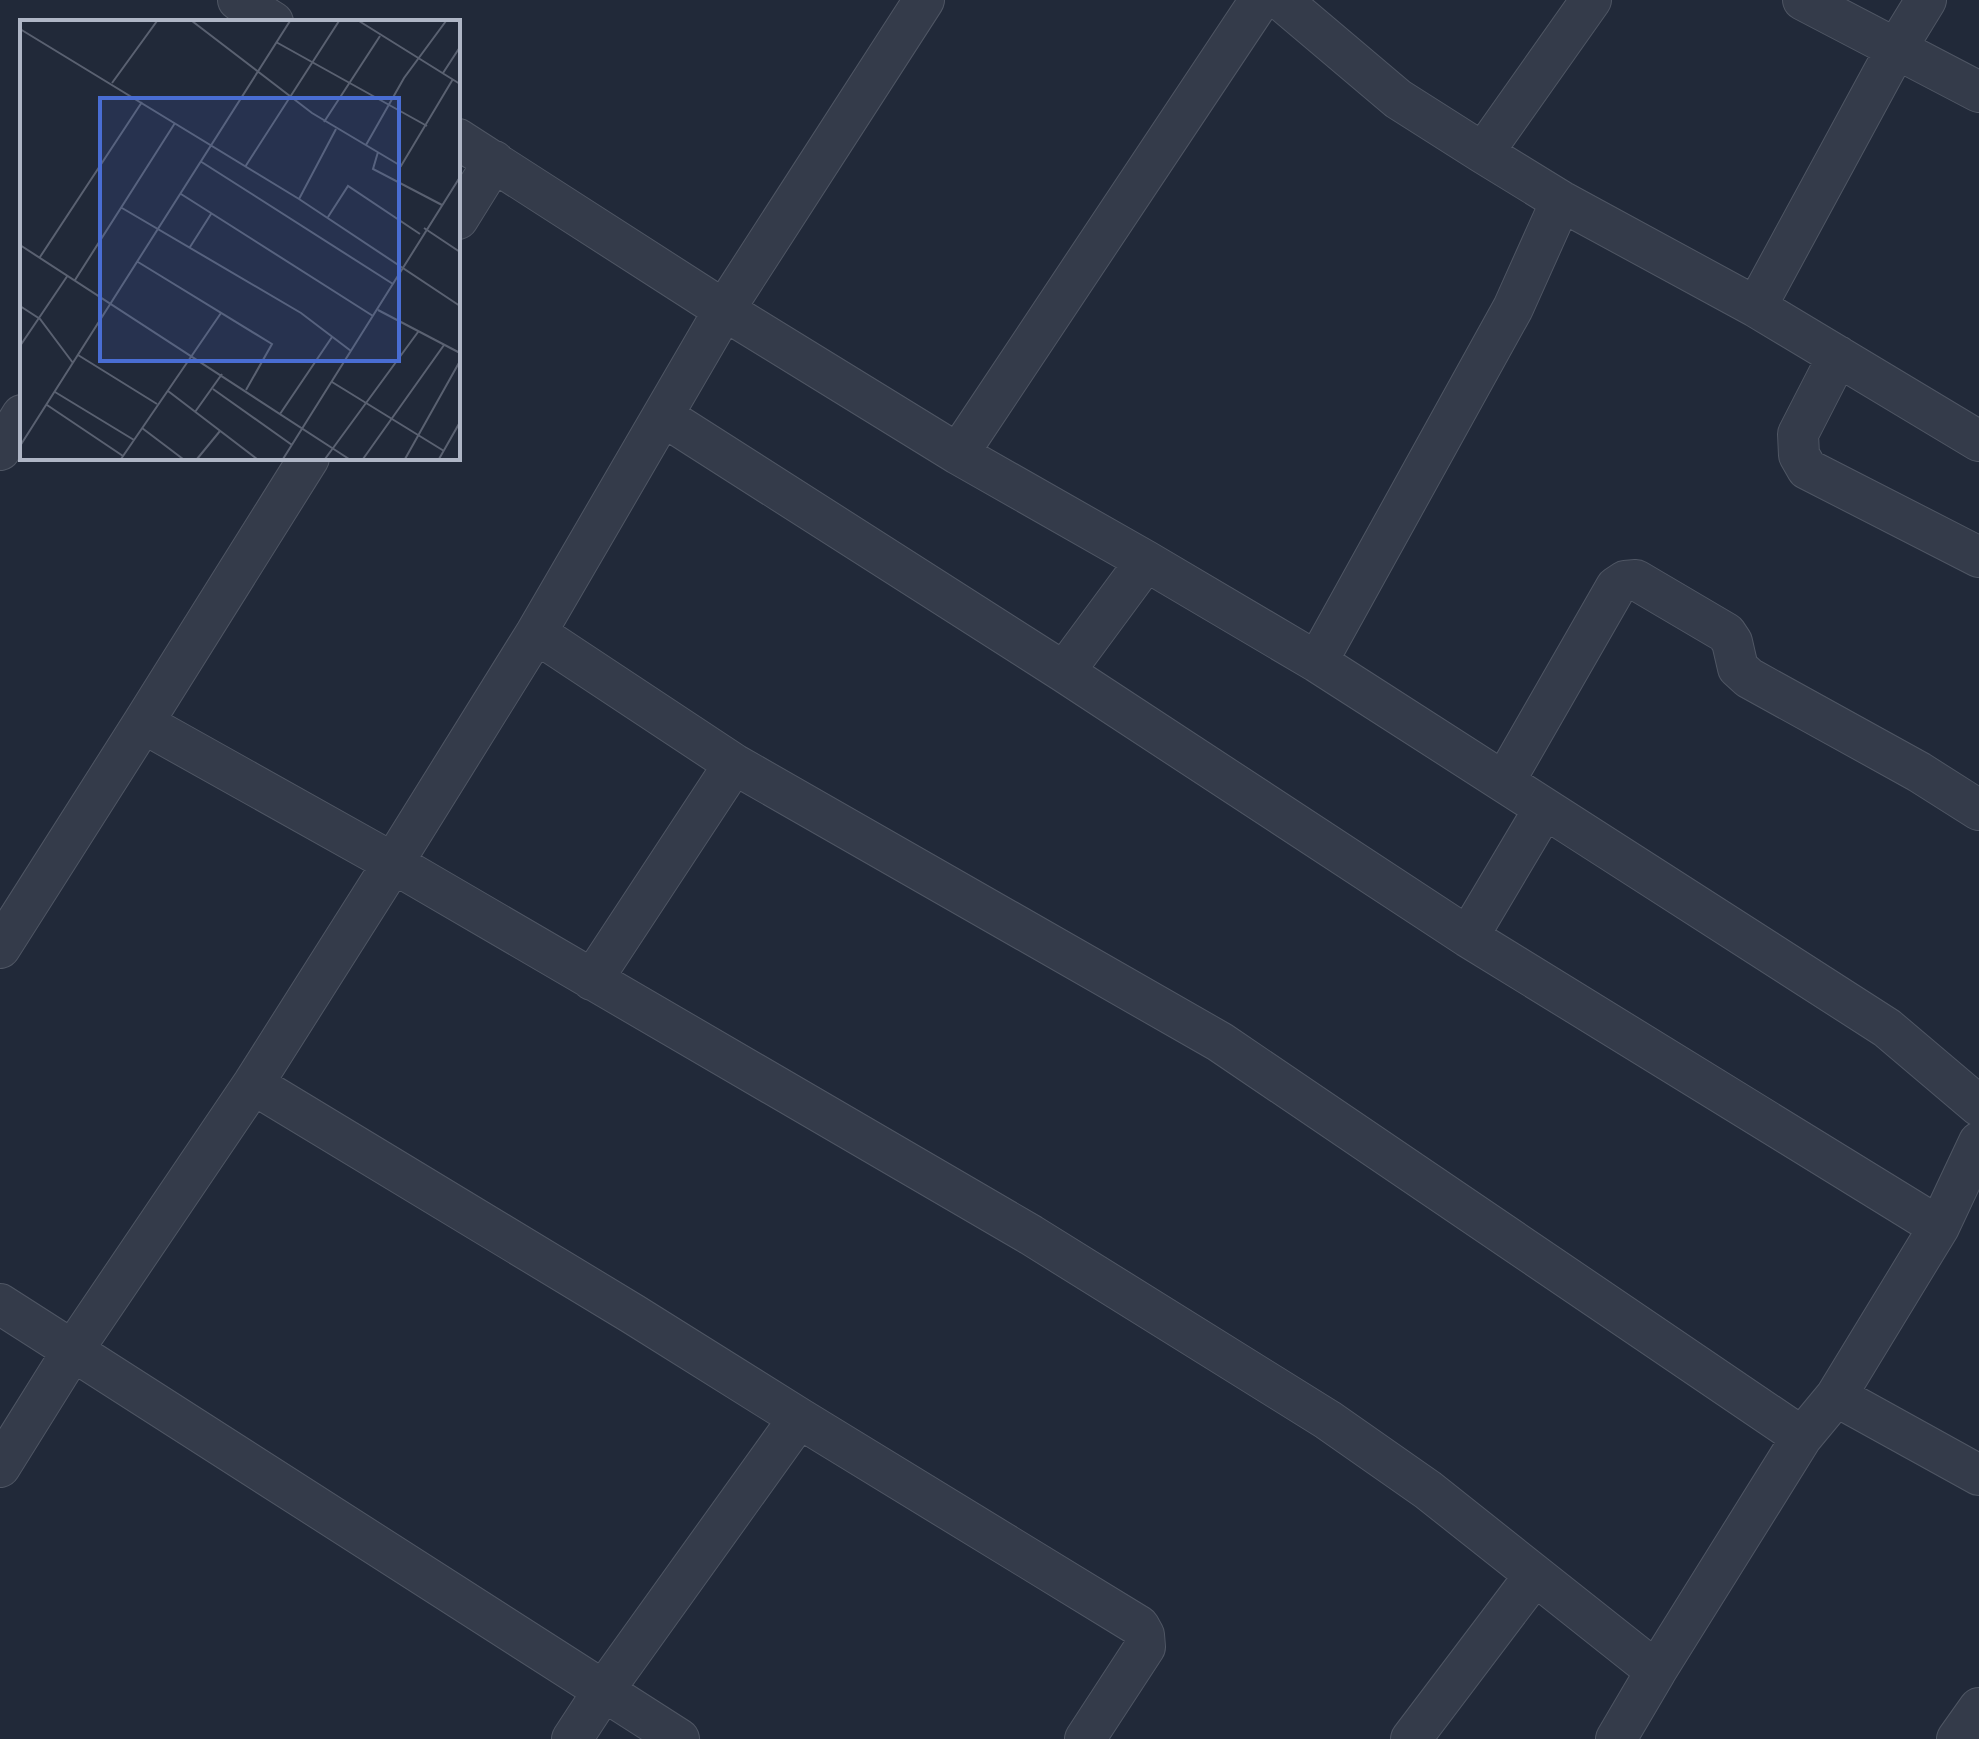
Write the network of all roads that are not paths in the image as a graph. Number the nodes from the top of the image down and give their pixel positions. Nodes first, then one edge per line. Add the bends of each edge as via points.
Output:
1 (238, 0) edge
2 (924, 0) edge
3 (1260, 0) edge
4 (1281, 0) edge
5 (1591, 0) edge
6 (1803, 0) edge
7 (1926, 0) edge
8 (270, 20) edge
9 (1896, 49) junction
10 (1979, 92) edge
11 (460, 140) edge
12 (1483, 153) junction
13 (494, 161) junction
14 (1561, 201) junction
15 (460, 216) edge
16 (1756, 307) junction
17 (724, 310) junction
18 (1838, 356) junction
19 (663, 416) junction
20 (20, 418) edge
21 (1979, 441) edge
22 (0, 450) edge
23 (958, 454) junction
24 (308, 460) edge
25 (1979, 557) edge
26 (1146, 561) junction
27 (536, 633) junction
28 (1317, 662) junction
29 (1064, 672) junction
30 (143, 723) junction
31 (734, 764) junction
32 (1504, 782) junction
33 (1544, 809) junction
34 (1979, 810) edge
35 (393, 863) junction
36 (1468, 937) junction
37 (0, 948) edge
38 (592, 980) junction
39 (253, 1084) junction
40 (1979, 1106) edge
41 (1979, 1142) edge
42 (1939, 1227) junction
43 (0, 1304) edge
44 (73, 1350) junction
45 (1836, 1396) junction
46 (799, 1418) junction
47 (1802, 1437) junction
48 (0, 1467) edge
49 (1979, 1475) edge
50 (1535, 1575) junction
51 (1656, 1671) junction
52 (604, 1690) junction
53 (1979, 1708) edge
54 (572, 1739) edge
55 (679, 1739) edge
56 (1085, 1739) edge
57 (1411, 1739) edge
58 (1616, 1739) edge
59 (1957, 1739) edge

1 - 8 street
2 - 17 street
3 - 23 street
4 - 12 street via 1398,99
5 - 12 street
6 - 9 street
7 - 9 street
9 - 10 street
9 - 16 street
11 - 13 street
12 - 14 street
13 - 15 street
13 - 17 street
14 - 16 street
14 - 28 street via 1513,308
16 - 18 street
17 - 19 street
17 - 23 street
18 - 21 street
18 - 25 street via 1798,434 1799,455 1807,469
19 - 27 street
19 - 29 street
20 - 22 street
23 - 26 street
24 - 30 street
26 - 28 street
26 - 29 street
27 - 31 street
27 - 35 street
28 - 32 street
29 - 36 street
30 - 35 street
30 - 37 street
31 - 38 street
31 - 47 street via 1220,1042
32 - 33 street
32 - 34 street via 1616,587 1636,580 1726,633 1738,668 1749,678
33 - 36 street
33 - 40 street via 1887,1028
35 - 38 street
35 - 39 street
36 - 42 street
38 - 50 street via 1031,1235 1328,1420
39 - 44 street
39 - 46 street
41 - 42 street
42 - 45 street
43 - 44 street
44 - 48 street
44 - 52 street
45 - 47 street
45 - 49 street
46 - 52 street
46 - 56 street via 1139,1626 1145,1647
47 - 51 street
50 - 51 street
50 - 57 street
51 - 58 street
52 - 54 street
52 - 55 street
53 - 59 street

